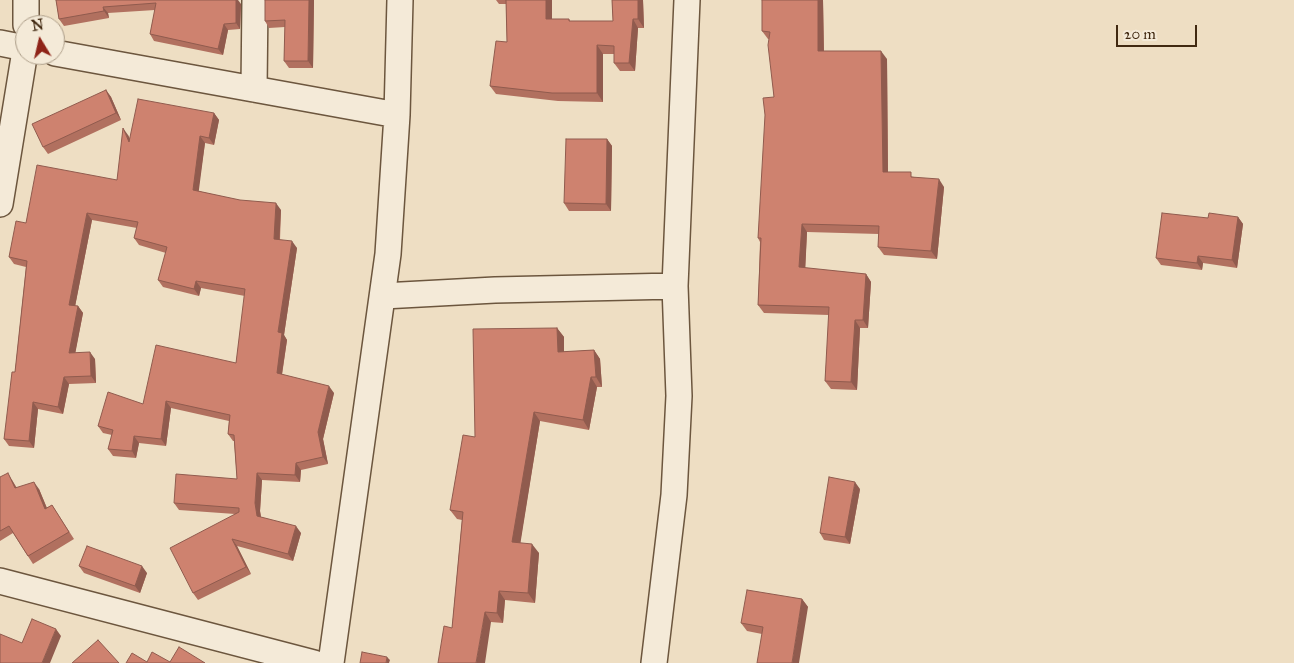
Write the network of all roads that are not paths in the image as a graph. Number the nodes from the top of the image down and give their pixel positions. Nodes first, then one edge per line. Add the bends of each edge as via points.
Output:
1 (26, 0) edge
2 (256, 0) edge
3 (400, 0) edge
4 (687, 0) edge
5 (26, 15) edge
6 (0, 43) edge
7 (15, 47) edge
8 (65, 55) edge
9 (22, 65) edge
10 (254, 89) junction
11 (397, 115) junction
12 (0, 204) edge
13 (675, 286) junction
14 (383, 296) junction
15 (0, 581) edge
16 (314, 663) edge
17 (331, 663) edge
18 (654, 663) edge

1 - 5 street
2 - 10 street
3 - 11 street
4 - 13 street
6 - 7 street
8 - 10 street
9 - 12 street
10 - 11 street
11 - 14 street
13 - 14 street
13 - 18 street via 679,396 675,476
14 - 17 street
15 - 16 street

